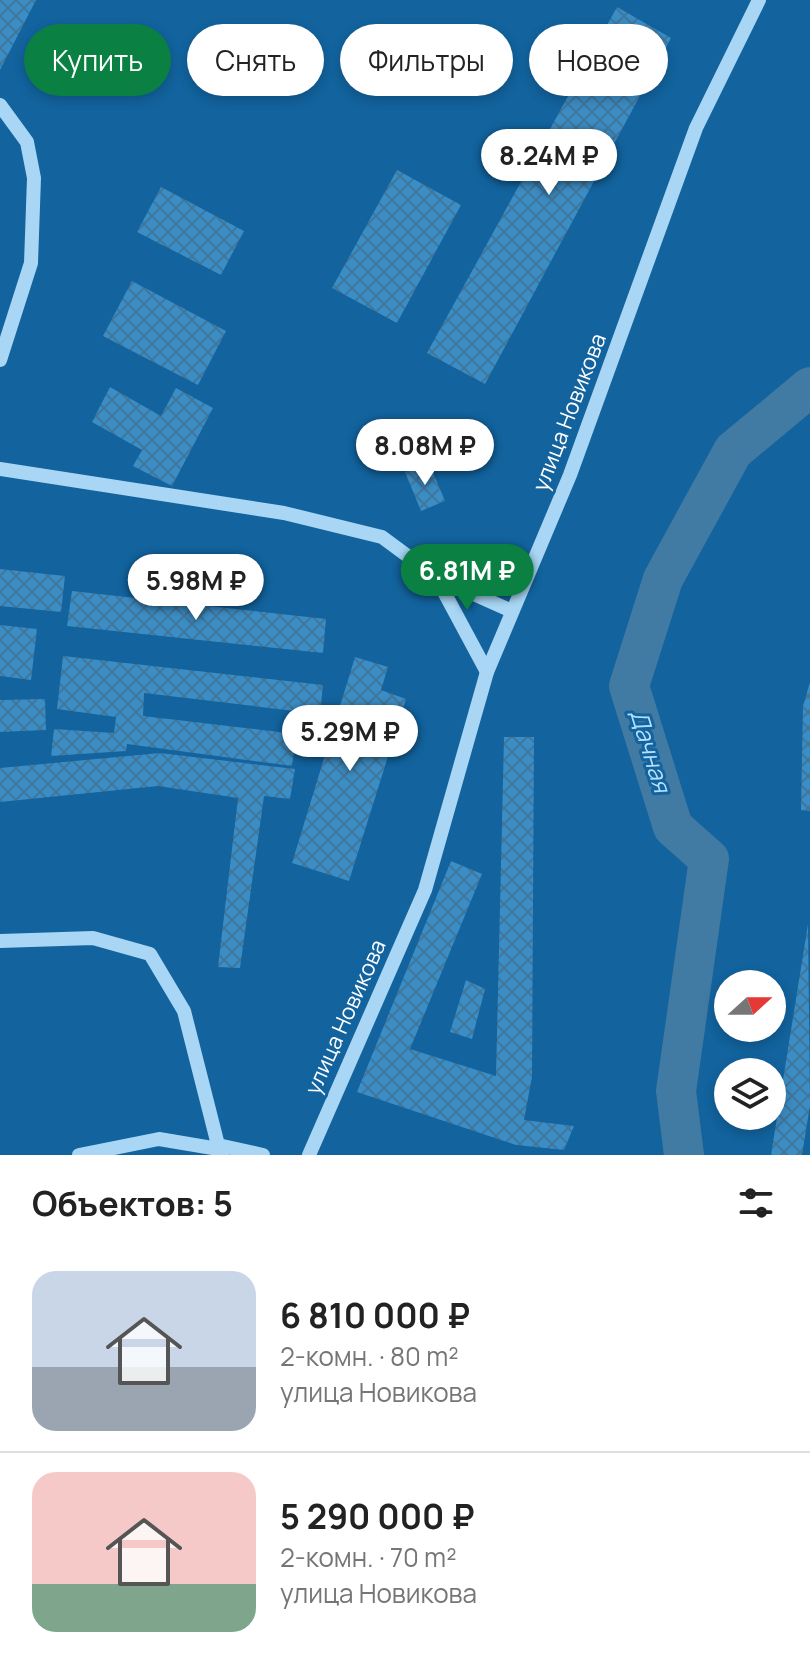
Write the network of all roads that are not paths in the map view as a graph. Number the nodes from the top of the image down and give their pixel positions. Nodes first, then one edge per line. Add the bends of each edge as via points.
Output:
1 (759, 0) edge
2 (0, 105) edge
3 (0, 360) edge
4 (0, 469) edge
5 (436, 577) junction
6 (512, 611) junction
7 (487, 672) junction
8 (0, 941) edge
9 (79, 1155) edge
10 (252, 1155) edge
11 (263, 1155) edge
12 (309, 1155) edge

1 - 6 street, улица Новикова via 696,128 570,475
2 - 3 street via 27,142 34,178 31,263
4 - 5 street via 284,513 382,537
5 - 6 street
5 - 7 street
6 - 7 street, улица Новикова
7 - 12 street, улица Новикова via 425,890
8 - 11 street via 93,938 150,954 184,1011 218,1145
9 - 10 street via 159,1139

